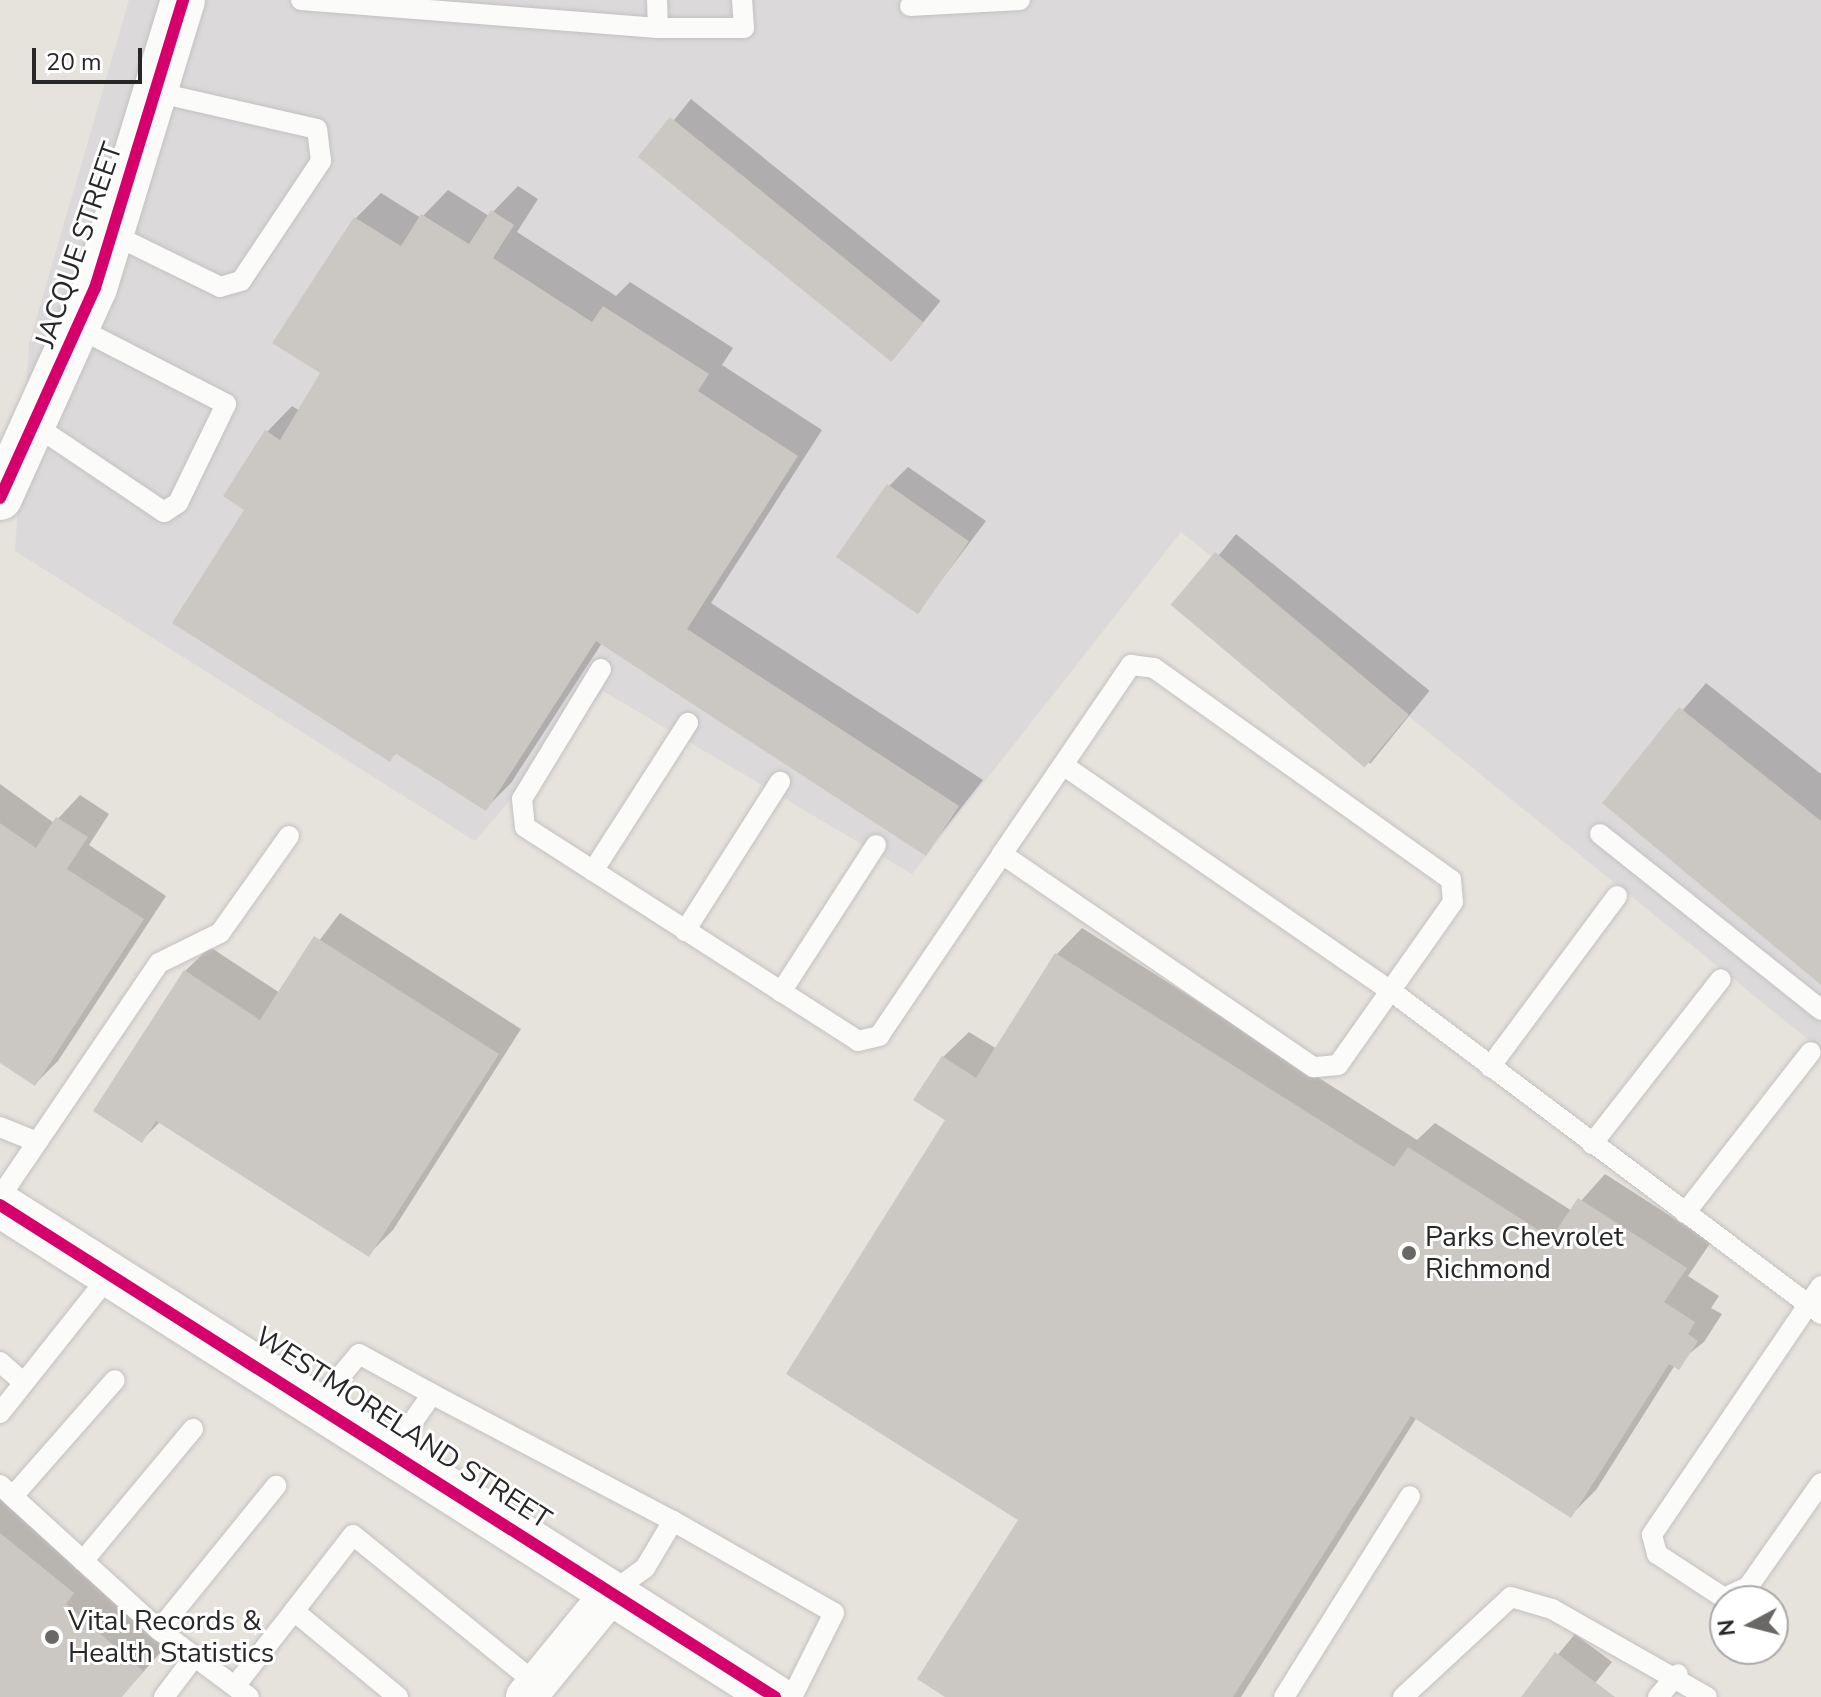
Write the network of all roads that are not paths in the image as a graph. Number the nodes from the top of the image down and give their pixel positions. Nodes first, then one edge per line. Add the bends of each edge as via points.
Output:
1 (183, 0) edge
2 (301, 0) edge
3 (657, 0) edge
4 (742, 0) edge
5 (1020, 0) edge
6 (910, 6) dead end
7 (658, 28) junction
8 (156, 92) junction
9 (112, 234) junction
10 (78, 328) junction
11 (36, 426) junction
12 (0, 498) edge
13 (601, 669) dead end
14 (688, 723) dead end
15 (1063, 765) junction
16 (780, 782) dead end
17 (1600, 834) dead end
18 (289, 836) dead end
19 (876, 845) dead end
20 (1002, 854) junction
21 (593, 871) junction
22 (1617, 896) dead end
23 (685, 931) junction
24 (1721, 979) dead end
25 (1391, 991) junction
26 (781, 992) junction
27 (1821, 1010) edge
28 (1811, 1052) dead end
29 (1490, 1067) junction
30 (0, 1127) edge
31 (35, 1141) junction
32 (1592, 1144) junction
33 (0, 1197) edge
34 (0, 1205) edge
35 (1685, 1213) junction
36 (113, 1271) junction
37 (1821, 1286) edge
38 (1814, 1309) edge
39 (0, 1362) edge
40 (115, 1380) dead end
41 (23, 1382) junction
42 (432, 1394) junction
43 (319, 1402) junction
44 (0, 1413) edge
45 (193, 1429) dead end
46 (393, 1450) junction
47 (1821, 1483) edge
48 (276, 1486) dead end
49 (6, 1490) edge
50 (1410, 1496) dead end
51 (673, 1521) junction
52 (83, 1561) junction
53 (612, 1592) junction
54 (294, 1611) junction
55 (159, 1630) junction
56 (194, 1657) junction
57 (1678, 1674) junction
58 (532, 1690) edge
59 (242, 1691) edge
60 (164, 1697) edge
61 (398, 1697) edge
62 (775, 1697) edge
63 (792, 1697) edge
64 (1284, 1697) edge
65 (1403, 1697) edge
66 (1658, 1697) edge
67 (1707, 1697) edge

1 - 8 street, JACQUE STREET
2 - 7 lane
3 - 7 lane
4 - 7 lane via 744,28
5 - 6 lane
8 - 9 street, JACQUE STREET
8 - 9 lane via 317,129 321,161 241,281 220,287
9 - 10 street, JACQUE STREET
10 - 11 street, JACQUE STREET
10 - 11 lane via 226,404 178,503 164,512
11 - 12 street, JACQUE STREET
13 - 21 lane via 522,799 525,827
14 - 21 lane
15 - 20 lane
15 - 25 lane
15 - 25 lane via 1131,665 1154,668 1451,880 1453,902
16 - 23 lane
17 - 27 lane
18 - 31 lane via 220,933 159,963
19 - 26 lane
20 - 25 lane via 1313,1067 1338,1065
20 - 26 lane via 879,1036 858,1041
21 - 23 lane
22 - 29 lane
23 - 26 lane
24 - 32 lane
25 - 29 lane
28 - 35 lane
29 - 32 lane
30 - 31 lane
31 - 33 lane
32 - 35 lane
34 - 36 street, WESTMORELAND STREET
35 - 38 lane
36 - 41 lane
36 - 43 street, WESTMORELAND STREET
37 - 38 lane
38 - 47 lane via 1652,1535 1657,1554 1724,1598 1748,1587
39 - 41 lane
40 - 49 lane
41 - 44 lane
42 - 43 lane via 359,1354
42 - 46 lane
42 - 51 lane
43 - 46 street, WESTMORELAND STREET
45 - 52 lane
46 - 53 street, WESTMORELAND STREET
48 - 55 lane
49 - 52 lane
50 - 64 lane
51 - 53 lane via 645,1568
51 - 63 lane via 834,1613
52 - 55 lane
53 - 58 street
53 - 62 street, WESTMORELAND STREET
54 - 58 lane via 353,1535
54 - 59 lane
54 - 61 lane
55 - 56 lane
56 - 59 lane
56 - 60 lane
57 - 65 lane via 1552,1609 1511,1597
57 - 66 lane
57 - 67 lane

